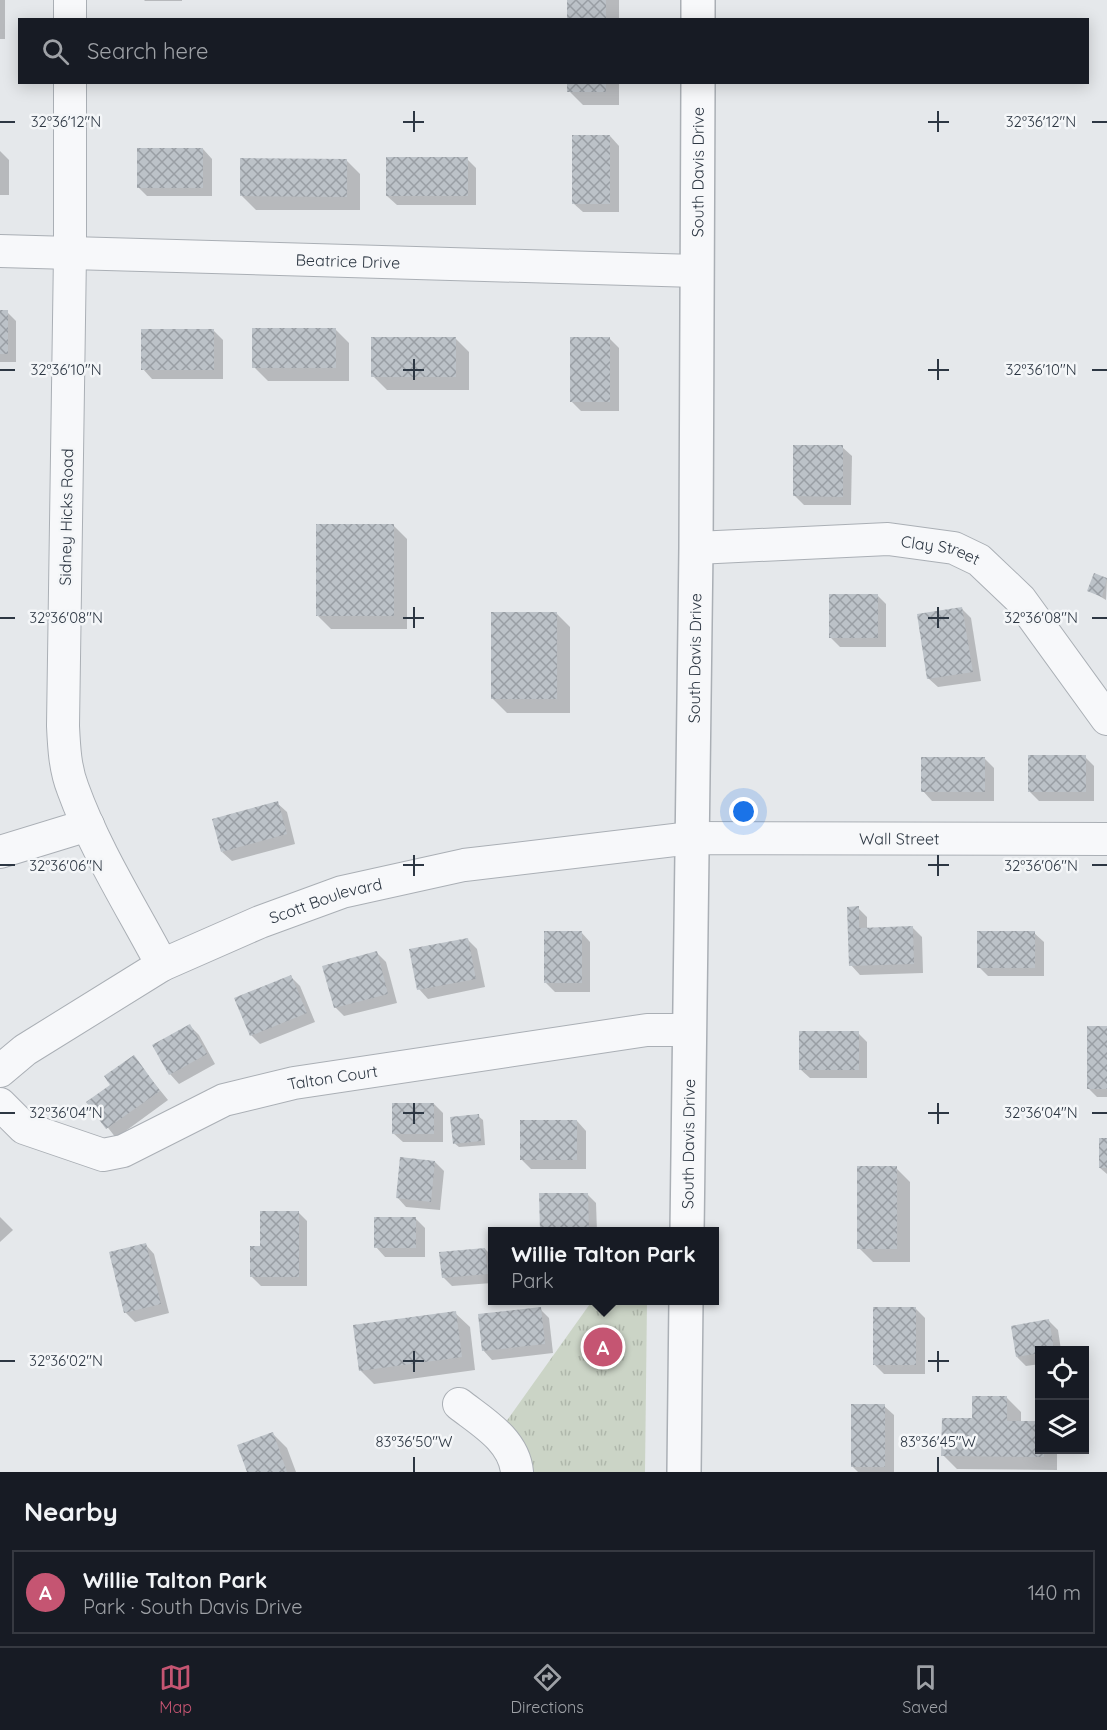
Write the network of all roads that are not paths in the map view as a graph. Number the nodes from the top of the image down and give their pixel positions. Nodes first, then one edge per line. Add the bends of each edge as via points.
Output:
1 (70, 0) edge
2 (698, 0) edge
3 (70, 18) edge
4 (698, 18) edge
5 (70, 84) edge
6 (698, 84) edge
7 (0, 251) edge
8 (70, 253) junction
9 (696, 271) junction
10 (696, 548) junction
11 (1107, 719) edge
12 (88, 825) junction
13 (691, 838) junction
14 (1107, 840) edge
15 (0, 852) edge
16 (162, 965) junction
17 (689, 1030) junction
18 (0, 1071) edge
19 (0, 1104) edge
20 (687, 1227) edge
21 (686, 1305) edge
22 (459, 1404) dead end
23 (517, 1472) edge
24 (684, 1472) edge

1 - 3 street
2 - 4 street
5 - 8 street, Sidney Hicks Road
6 - 9 street, South Davis Drive
7 - 8 street, Beatrice Drive
8 - 9 street, Beatrice Drive
8 - 12 street, Sidney Hicks Road via 63,726 72,788
9 - 10 street, South Davis Drive
10 - 11 street, Clay Street via 888,539 954,548 979,560 1020,599
10 - 13 street, South Davis Drive
12 - 15 street
12 - 16 street, Sidney Hicks Road
13 - 14 street, Wall Street
13 - 16 street, Scott Boulevard via 464,865 342,892 260,922
13 - 17 street, South Davis Drive
16 - 18 street, Scott Boulevard via 25,1050
17 - 19 street, Talton Court via 648,1030 294,1083 224,1100 123,1151 103,1155 24,1128
17 - 20 street, South Davis Drive
21 - 24 street
22 - 23 street via 501,1438 516,1462

